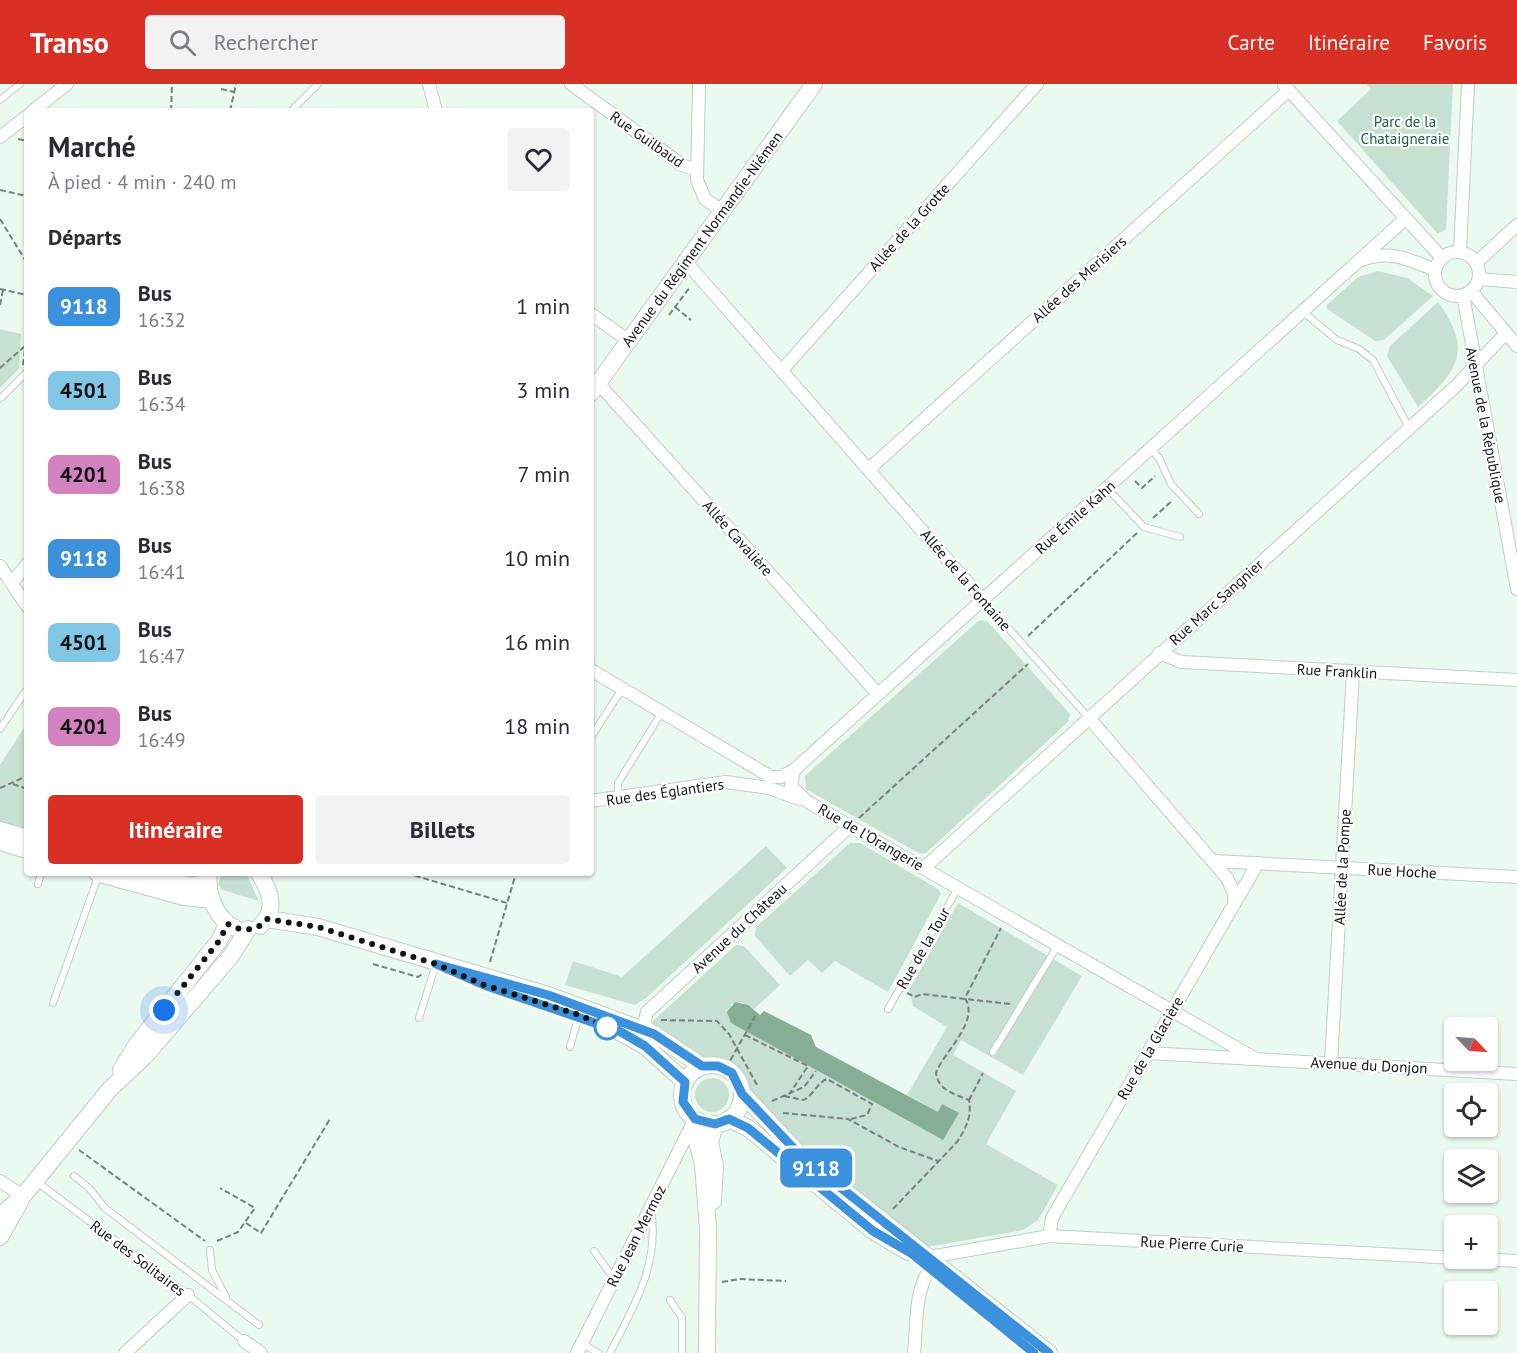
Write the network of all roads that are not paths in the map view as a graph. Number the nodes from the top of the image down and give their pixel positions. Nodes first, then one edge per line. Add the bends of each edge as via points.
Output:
1 (20, 84) edge
2 (67, 84) edge
3 (318, 84) edge
4 (429, 84) edge
5 (571, 84) edge
6 (699, 84) edge
7 (813, 84) edge
8 (1037, 84) edge
9 (1468, 84) edge
10 (1286, 87) edge
11 (0, 100) edge
12 (37, 108) edge
13 (294, 108) edge
14 (435, 108) edge
15 (24, 118) edge
16 (0, 137) edge
17 (696, 170) junction
18 (722, 211) junction
19 (1405, 219) junction
20 (1517, 225) edge
21 (1460, 252) junction
22 (1442, 258) junction
23 (686, 262) junction
24 (1476, 262) junction
25 (1356, 263) junction
26 (1435, 270) junction
27 (1479, 279) junction
28 (1517, 282) edge
29 (1467, 293) junction
30 (1302, 312) junction
31 (594, 316) edge
32 (1506, 333) junction
33 (629, 341) junction
34 (1517, 346) edge
35 (1475, 366) junction
36 (782, 370) junction
37 (24, 375) edge
38 (595, 388) edge
39 (0, 399) edge
40 (1409, 428) junction
41 (1150, 449) junction
42 (869, 469) junction
43 (1107, 488) junction
44 (1199, 514) dead end
45 (1180, 537) dead end
46 (0, 566) edge
47 (24, 568) edge
48 (12, 583) junction
49 (1517, 589) edge
50 (983, 600) junction
51 (24, 601) edge
52 (1159, 653) junction
53 (594, 671) edge
54 (1353, 672) junction
55 (1517, 680) edge
56 (622, 688) junction
57 (24, 693) edge
58 (878, 694) junction
59 (662, 712) junction
60 (1089, 718) junction
61 (0, 729) edge
62 (594, 732) edge
63 (753, 766) junction
64 (794, 770) junction
65 (748, 784) junction
66 (618, 798) junction
67 (594, 801) edge
68 (808, 802) junction
69 (850, 826) junction
70 (0, 830) edge
71 (24, 837) edge
72 (0, 842) edge
73 (24, 849) edge
74 (1214, 861) junction
75 (1258, 863) junction
76 (1341, 867) junction
77 (924, 868) junction
78 (40, 876) edge
79 (97, 876) edge
80 (109, 876) edge
81 (154, 876) edge
82 (207, 876) edge
83 (209, 876) edge
84 (264, 876) edge
85 (1517, 877) edge
86 (38, 884) dead end
87 (958, 887) junction
88 (212, 900) junction
89 (1234, 904) junction
90 (270, 911) junction
91 (228, 924) junction
92 (248, 929) junction
93 (1059, 945) junction
94 (436, 964) junction
95 (53, 1003) dead end
96 (888, 1009) dead end
97 (1172, 1010) junction
98 (579, 1015) junction
99 (419, 1018) dead end
100 (654, 1034) junction
101 (570, 1047) dead end
102 (993, 1052) dead end
103 (1148, 1053) junction
104 (1256, 1059) junction
105 (1331, 1063) junction
106 (702, 1066) junction
107 (1517, 1074) edge
108 (685, 1082) junction
109 (110, 1089) junction
110 (742, 1094) junction
111 (710, 1121) junction
112 (74, 1176) dead end
113 (0, 1181) edge
114 (35, 1181) junction
115 (22, 1196) junction
116 (651, 1209) junction
117 (0, 1216) edge
118 (1048, 1236) junction
119 (0, 1237) edge
120 (210, 1250) dead end
121 (594, 1251) dead end
122 (1444, 1257) edge
123 (1498, 1261) edge
124 (1517, 1262) edge
125 (930, 1263) junction
126 (614, 1280) junction
127 (188, 1295) junction
128 (670, 1300) dead end
129 (234, 1306) junction
130 (259, 1325) dead end
131 (241, 1339) joint
132 (579, 1349) edge
133 (125, 1353) edge
134 (261, 1353) edge
135 (599, 1353) edge
136 (610, 1353) edge
137 (682, 1353) edge
138 (707, 1353) edge
139 (914, 1353) edge
140 (1034, 1353) edge
141 (1049, 1353) edge

1 - 11 lane
2 - 12 street
3 - 13 lane
4 - 14 street
5 - 17 street, Rue Guilbaud via 682,165
6 - 17 street
7 - 18 main road, Avenue du Régiment Normandie-Niémen
8 - 36 street, Allée de la Grotte
9 - 21 street
10 - 19 street
10 - 42 street, Allée des Merisiers
15 - 16 street
17 - 18 street via 705,199
18 - 23 main road, Avenue du Régiment Normandie-Niémen
19 - 22 street
19 - 25 street, Rue Émile Kahn
20 - 24 street
21 - 22 street
21 - 24 street
22 - 26 street
23 - 33 main road, Avenue du Régiment Normandie-Niémen
23 - 36 street, Allée de la Fontaine
24 - 27 street
25 - 26 street, Rue Émile Kahn via 1380,254 1392,255
25 - 30 street, Rue Émile Kahn
26 - 29 street via 1442,290 1455,296
27 - 28 street
27 - 29 street
29 - 32 street
29 - 35 street, Avenue de la République
30 - 40 lane via 1337,340 1373,360
30 - 41 street, Rue Émile Kahn
31 - 33 street
32 - 34 street
32 - 35 street, Rue Marc Sangnier
33 - 38 main road, Avenue du Régiment Normandie-Niémen
35 - 40 street, Rue Marc Sangnier
35 - 49 street, Avenue de la République
36 - 42 street, Allée de la Fontaine
37 - 39 lane
38 - 58 street, Allée Cavalière
40 - 52 street, Rue Marc Sangnier
41 - 43 street, Rue Émile Kahn
41 - 44 lane via 1171,484
42 - 50 street, Allée de la Fontaine
43 - 45 lane via 1144,527
43 - 50 street, Rue Émile Kahn
46 - 48 street
47 - 48 street
48 - 51 street
50 - 58 street, Rue Émile Kahn
50 - 60 lane, Allée de la Fontaine
52 - 54 street, Rue Franklin via 1182,662
52 - 60 street, Rue Marc Sangnier
53 - 56 street
54 - 55 street, Rue Franklin
54 - 76 street, Allée de la Pompe
56 - 59 street
56 - 62 lane
57 - 61 lane
58 - 64 street, Rue Émile Kahn
59 - 63 street
59 - 66 lane via 618,783
60 - 74 street, Allée de la Fontaine
60 - 77 street, Rue Marc Sangnier
63 - 64 street via 776,778
63 - 65 street
64 - 68 street, Rue de l'Orangerie via 791,786
65 - 66 street, Rue des Églantiers via 710,784
65 - 68 street, Rue des Églantiers
66 - 67 street, Rue des Églantiers
68 - 69 street, Rue de l'Orangerie
69 - 77 street, Rue de l'Orangerie
69 - 100 street, Avenue du Château via 647,1012 644,1024
70 - 71 main road
72 - 73 main road
74 - 75 street, Rue Hoche
74 - 89 street, Allée de la Fontaine via 1232,885
75 - 76 street, Rue Hoche
75 - 89 street, Rue de la Glacière
76 - 85 street, Rue Hoche
76 - 105 street, Allée de la Pompe
77 - 87 street, Rue de l'Orangerie
78 - 86 lane
79 - 95 lane
80 - 88 main road via 184,897
81 - 82 main road via 190,886
83 - 88 main road
84 - 90 main road
87 - 93 street, Rue de l'Orangerie
87 - 96 lane, Rue de la Tour
88 - 91 main road
89 - 97 street, Rue de la Glacière
90 - 92 main road via 262,926
90 - 94 main road
91 - 92 main road
91 - 109 main road via 219,941 136,1044
92 - 109 main road via 231,956 146,1055
93 - 97 street, Rue de l'Orangerie
93 - 102 lane
94 - 98 main road via 484,985
94 - 99 lane
94 - 100 main road via 548,995
97 - 103 street, Rue de la Glacière
97 - 104 street, Rue de l'Orangerie
98 - 101 lane
98 - 108 main road via 645,1046
100 - 106 main road
103 - 104 street, Avenue du Donjon
103 - 118 street, Rue de la Glacière via 1052,1218
104 - 105 street, Avenue du Donjon
105 - 107 street, Avenue du Donjon
106 - 108 main road
106 - 110 main road via 726,1068 737,1079
108 - 111 main road via 683,1102
109 - 114 main road
110 - 111 main road via 741,1103
110 - 125 main road via 802,1157
111 - 116 street, Rue Jean Mermoz
111 - 125 main road via 748,1128 873,1231
111 - 138 main road via 715,1194 708,1228
112 - 129 lane via 105,1208
113 - 115 street
114 - 115 main road
114 - 127 lane, Rue des Solitaires
115 - 117 main road
115 - 119 main road
116 - 126 street, Rue Jean Mermoz
116 - 136 lane via 655,1233 649,1270
118 - 122 street, Rue Pierre Curie
118 - 125 street, Rue Pierre Curie
120 - 129 lane via 212,1270 221,1291
121 - 126 lane
123 - 124 street
125 - 139 street via 921,1290
125 - 140 main road
125 - 141 main road
126 - 132 street, Rue Jean Mermoz
127 - 131 lane, Rue des Solitaires
127 - 133 street
128 - 137 lane via 682,1318
129 - 130 lane
131 - 134 street, Rue des Solitaires
132 - 135 lane

